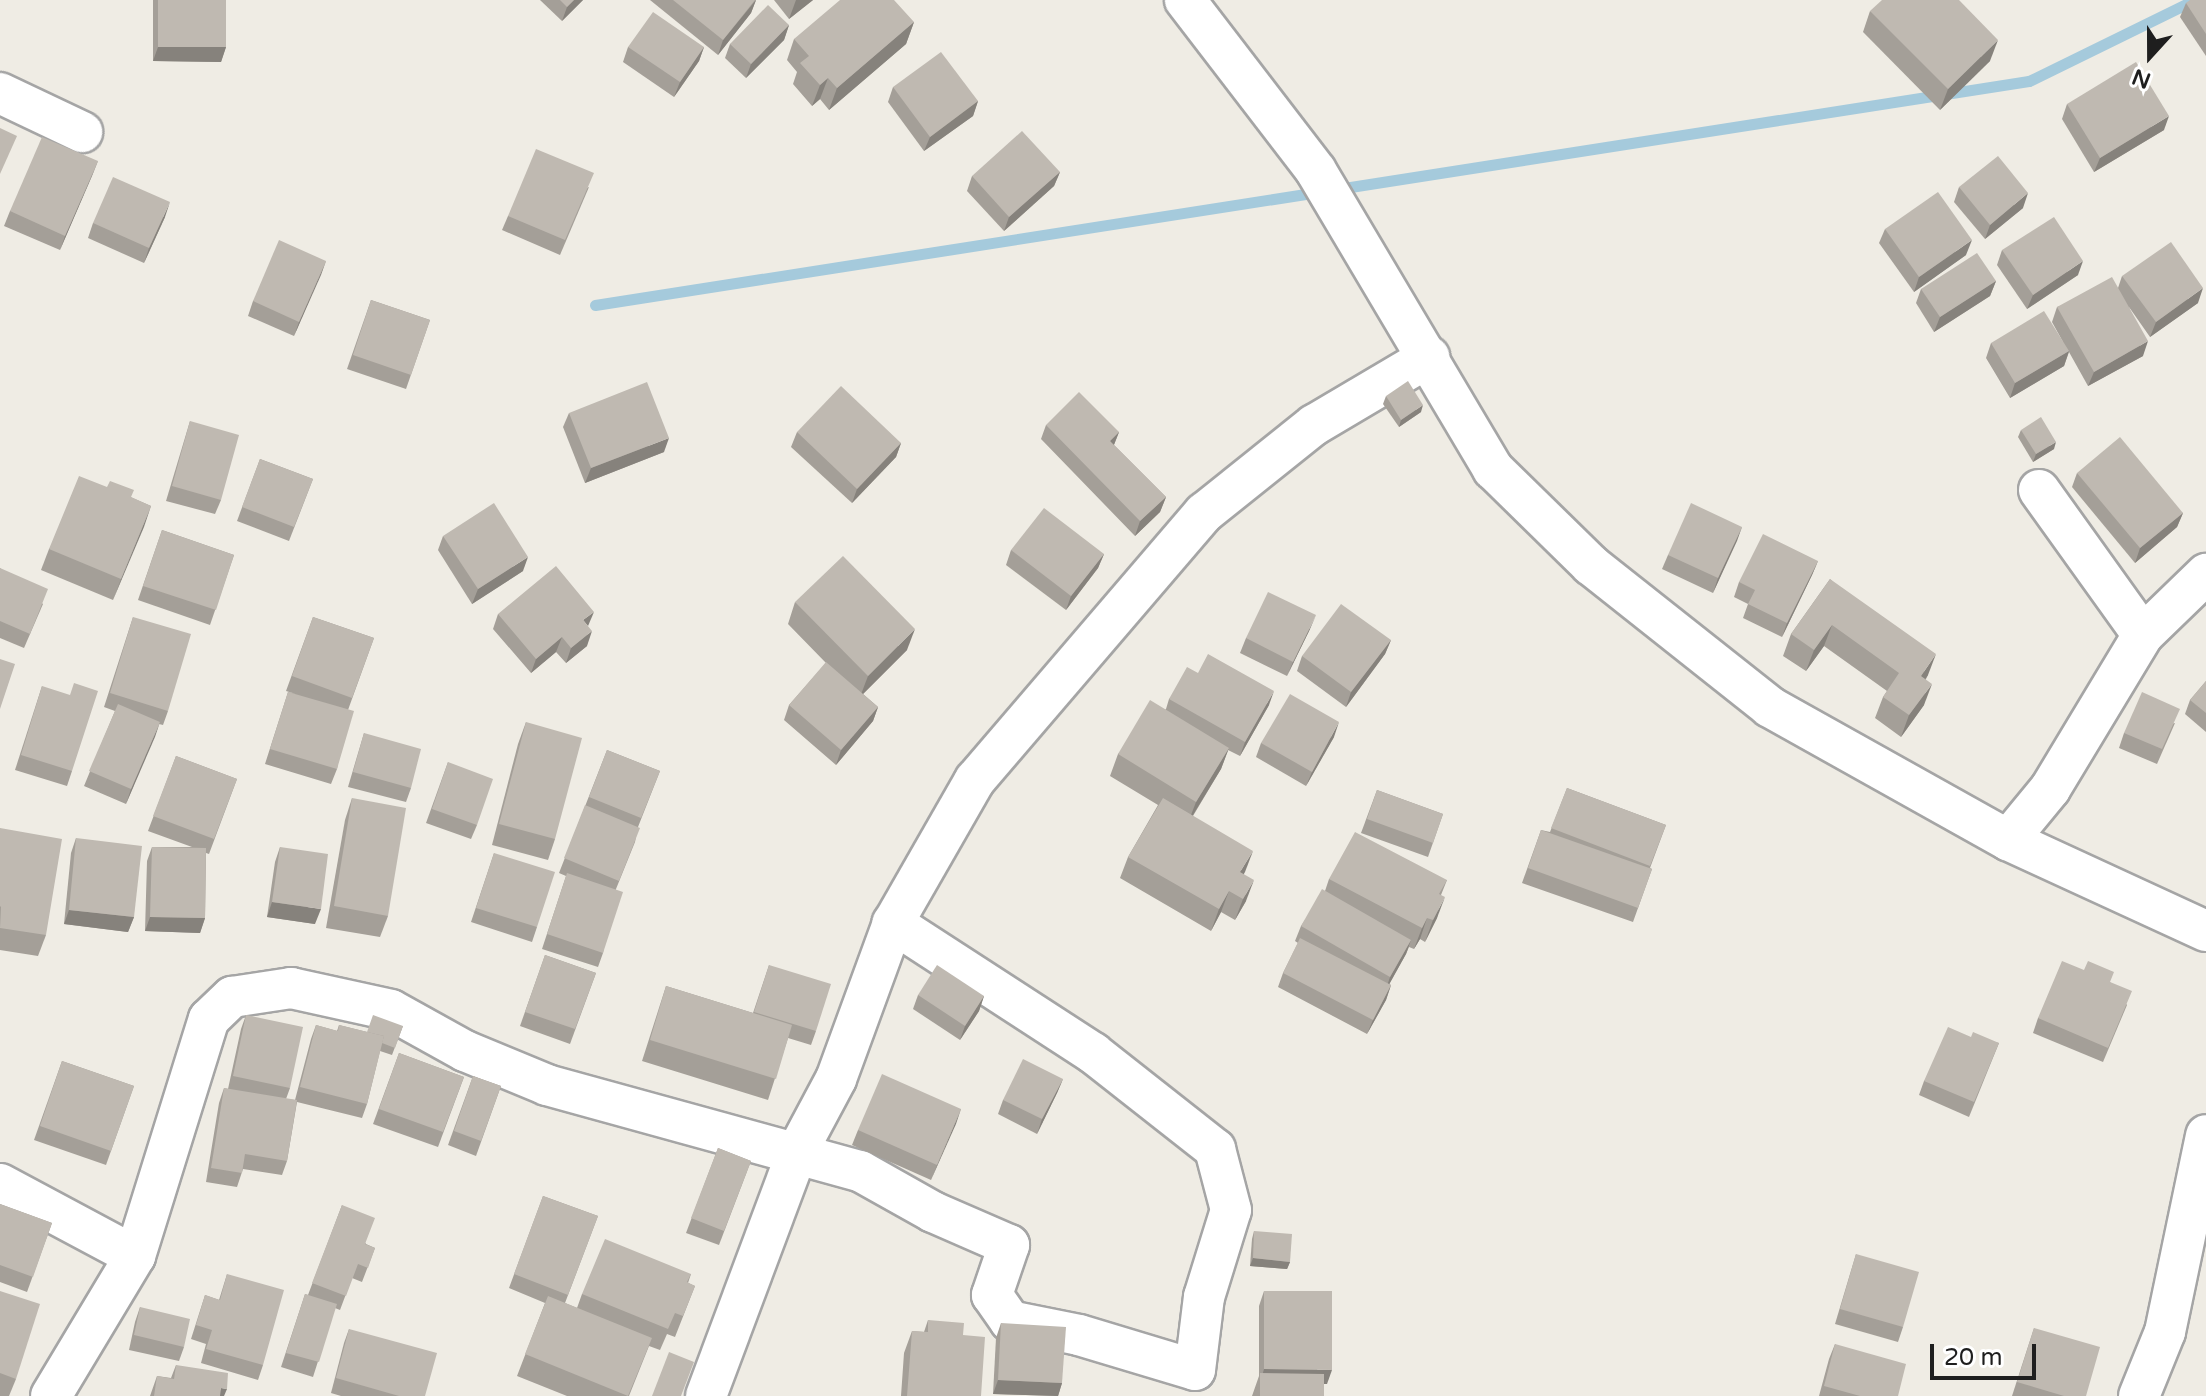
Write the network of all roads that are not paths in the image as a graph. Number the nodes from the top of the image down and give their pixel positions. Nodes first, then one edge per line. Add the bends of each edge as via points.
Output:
1 (1185, 0) edge
2 (0, 93) edge
3 (82, 132) dead end
4 (1429, 357) junction
5 (2039, 490) dead end
6 (2206, 574) edge
7 (2143, 635) junction
8 (2008, 840) junction
9 (893, 923) junction
10 (2206, 931) edge
11 (2206, 1135) edge
12 (797, 1152) junction
13 (0, 1184) edge
14 (135, 1256) junction
15 (51, 1396) edge
16 (706, 1396) edge
17 (2139, 1396) edge

1 - 4 street via 1316,171
2 - 3 street
4 - 8 street via 1493,469 1591,565 1770,707
4 - 9 street via 1314,425 1204,513 975,780
5 - 7 street
6 - 7 street
7 - 8 street via 2050,789
8 - 10 street
9 - 12 street via 836,1079
9 - 12 street via 1093,1053 1215,1149 1231,1210 1204,1297 1195,1370 1079,1335 1010,1321 992,1295 1009,1245 933,1212 860,1171
11 - 17 street via 2165,1332
12 - 14 street via 547,1085 465,1051 391,1010 291,988 232,997 209,1019
12 - 16 street
13 - 14 street
14 - 15 street

